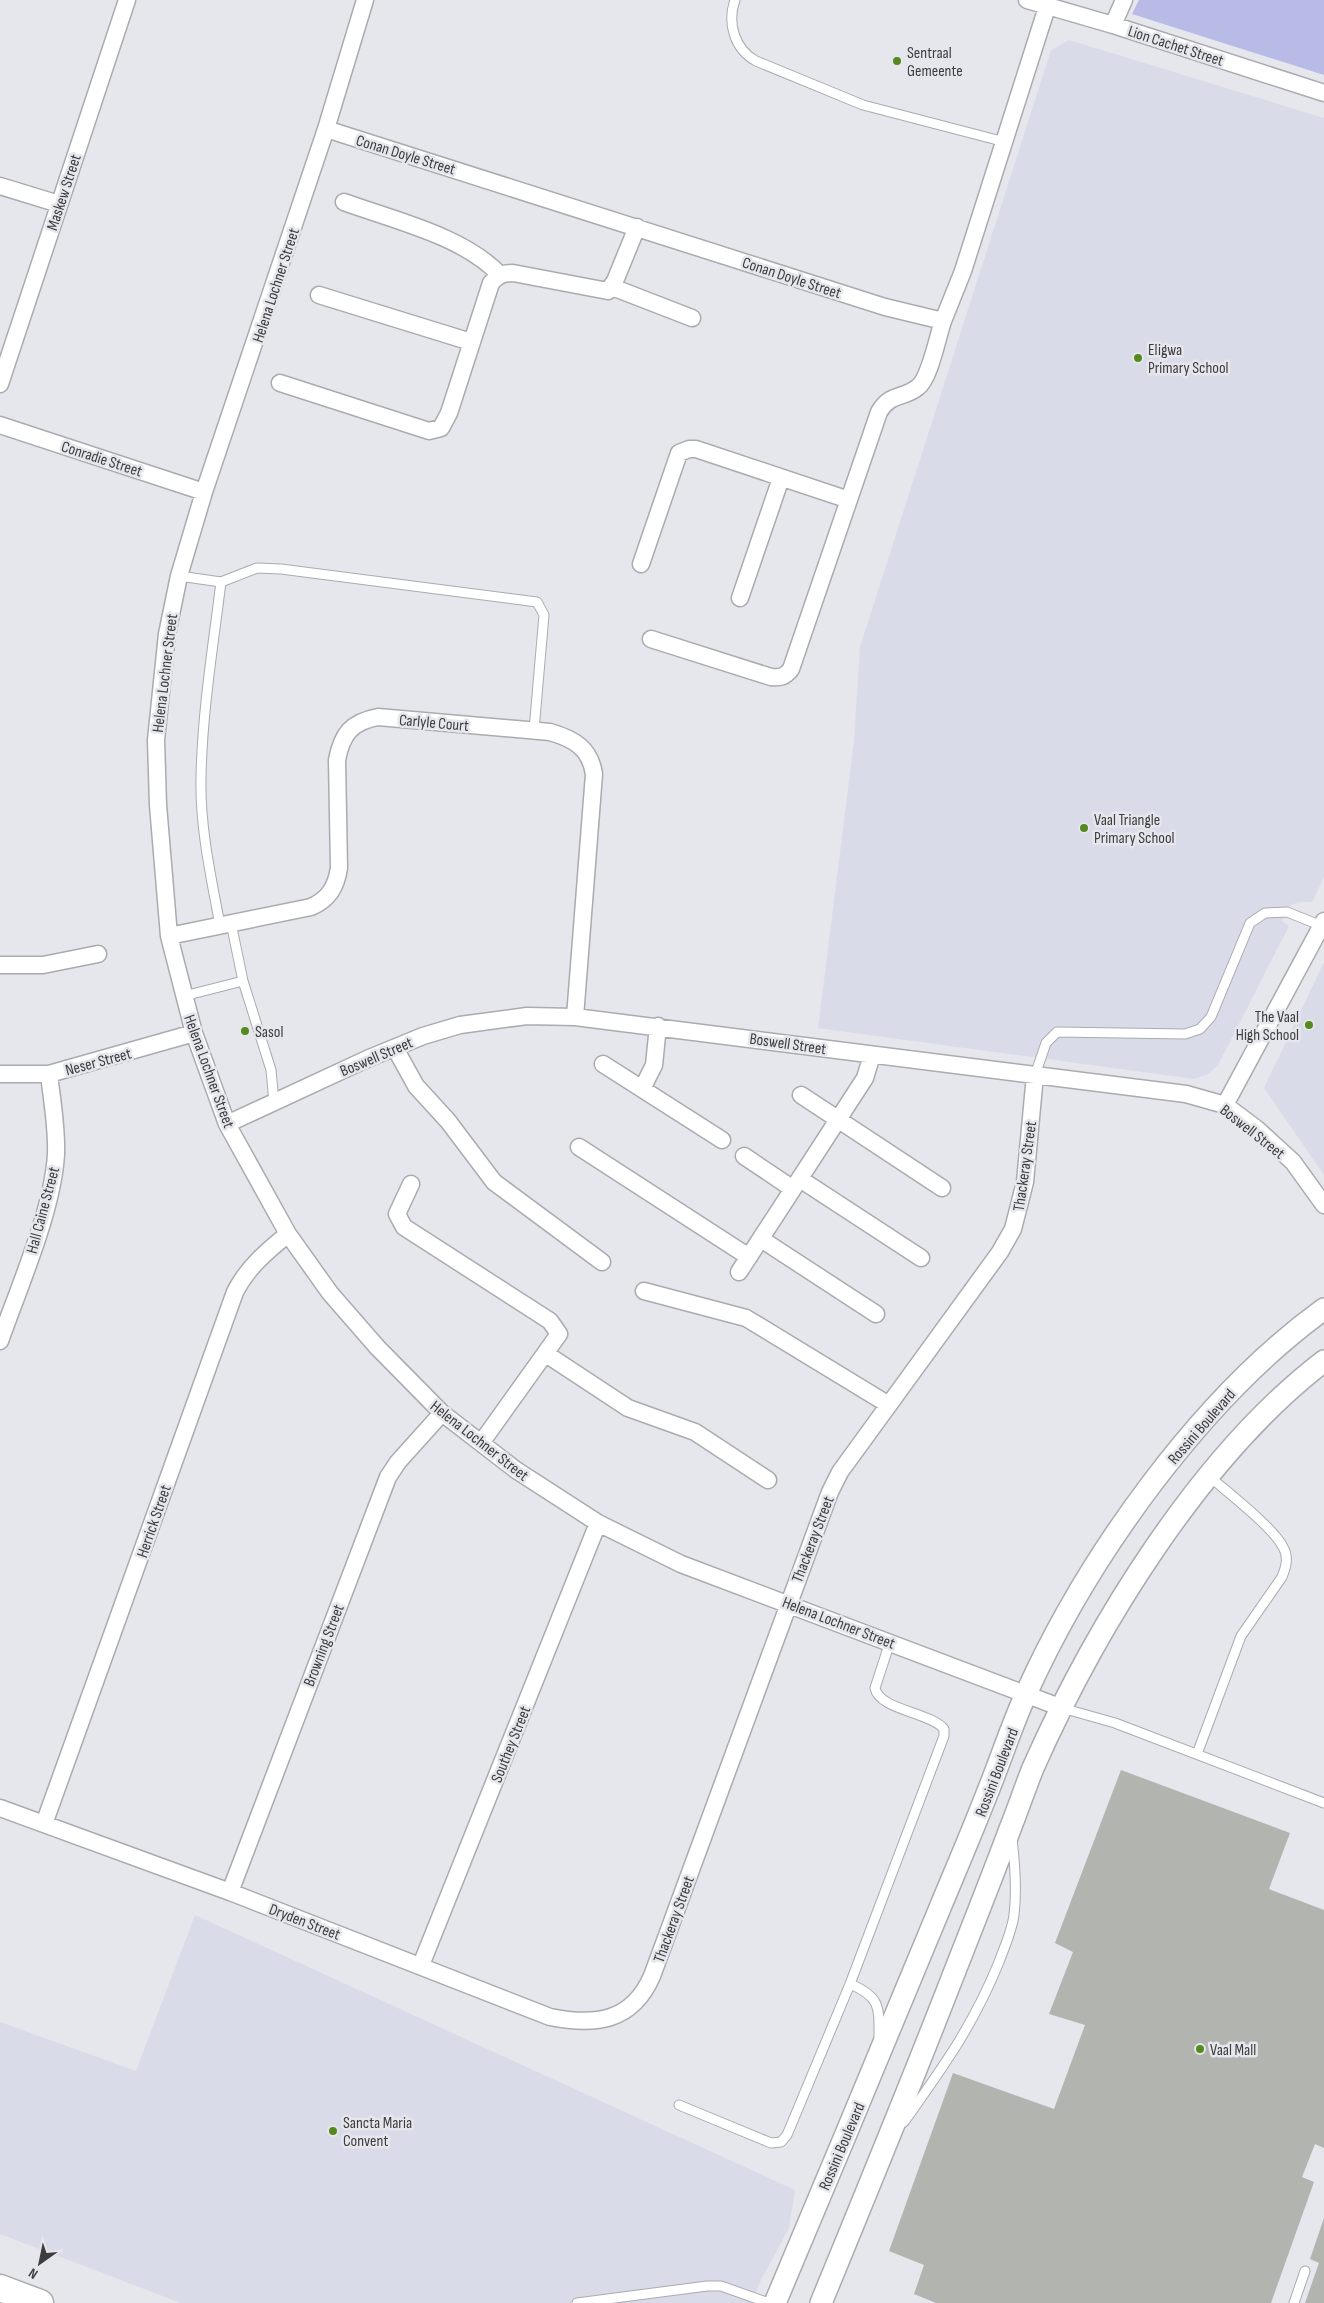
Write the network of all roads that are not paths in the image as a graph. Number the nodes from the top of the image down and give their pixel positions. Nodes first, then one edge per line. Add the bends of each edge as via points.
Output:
1 (127, 0) edge
2 (365, 0) edge
3 (735, 0) edge
4 (1027, 0) edge
5 (1124, 0) edge
6 (1047, 6) junction
7 (1113, 25) junction
8 (1324, 93) edge
9 (326, 129) junction
10 (1004, 142) junction
11 (0, 186) edge
12 (344, 202) dead end
13 (59, 204) junction
14 (637, 227) junction
15 (500, 275) junction
16 (612, 287) junction
17 (319, 296) dead end
18 (692, 318) dead end
19 (943, 320) junction
20 (470, 342) junction
21 (280, 383) dead end
22 (0, 384) edge
23 (0, 425) edge
24 (781, 478) junction
25 (204, 492) junction
26 (849, 500) junction
27 (641, 564) dead end
28 (179, 576) junction
29 (221, 582) junction
30 (740, 598) dead end
31 (651, 639) dead end
32 (534, 730) junction
33 (225, 924) junction
34 (1323, 924) edge
35 (169, 936) junction
36 (98, 954) dead end
37 (0, 965) edge
38 (243, 981) junction
39 (184, 996) junction
40 (575, 1017) junction
41 (658, 1026) junction
42 (194, 1033) junction
43 (395, 1048) junction
44 (872, 1055) junction
45 (603, 1064) dead end
46 (0, 1074) edge
47 (49, 1074) junction
48 (1035, 1075) junction
49 (642, 1089) junction
50 (800, 1095) dead end
51 (274, 1102) junction
52 (1226, 1105) junction
53 (838, 1120) junction
54 (227, 1124) junction
55 (722, 1140) dead end
56 (579, 1147) dead end
57 (744, 1156) dead end
58 (411, 1184) dead end
59 (797, 1184) junction
60 (942, 1188) dead end
61 (1324, 1205) edge
62 (288, 1234) junction
63 (761, 1239) junction
64 (750, 1257) junction
65 (921, 1258) dead end
66 (602, 1262) dead end
67 (739, 1272) dead end
68 (644, 1291) dead end
69 (1324, 1309) edge
70 (876, 1314) dead end
71 (0, 1341) edge
72 (546, 1354) junction
73 (1324, 1361) edge
74 (889, 1405) junction
75 (442, 1413) junction
76 (481, 1444) junction
77 (1208, 1476) junction
78 (768, 1480) dead end
79 (598, 1523) junction
80 (788, 1602) junction
81 (890, 1642) junction
82 (1026, 1694) junction
83 (1062, 1708) junction
84 (1197, 1754) junction
85 (1324, 1803) edge
86 (0, 1808) edge
87 (44, 1824) junction
88 (1011, 1827) junction
89 (230, 1892) junction
90 (421, 1965) junction
91 (850, 1984) junction
92 (612, 2017) joint
93 (879, 2054) junction
94 (679, 2105) dead end
95 (886, 2146) junction
96 (1305, 2271) dead end
97 (0, 2288) edge
98 (40, 2303) edge
99 (577, 2303) edge
100 (769, 2303) edge
101 (775, 2303) edge
102 (821, 2303) edge
103 (1294, 2303) edge

1 - 13 street, Maskew Street
2 - 9 street, Helena Lochner Street
3 - 10 lane via 731,19 736,40 742,50 756,61 863,105
4 - 6 street, Lion Cachet Street
5 - 7 street
6 - 7 street, Lion Cachet Street
6 - 10 street
7 - 8 street, Lion Cachet Street
9 - 14 street, Conan Doyle Street
9 - 25 street, Helena Lochner Street
10 - 19 street via 963,271
11 - 13 street
12 - 15 street via 456,242
13 - 22 street, Maskew Street
14 - 16 street
14 - 19 street, Conan Doyle Street via 885,307
15 - 16 street via 513,273 602,292
15 - 20 street via 491,283
16 - 18 street
17 - 20 street
19 - 26 street via 920,386 888,400 879,412
20 - 21 street via 449,413 436,431
23 - 25 street, Conradie Street
24 - 26 street
24 - 27 street via 696,449 679,453
24 - 30 street
25 - 28 street, Helena Lochner Street
26 - 31 street via 788,674 771,677
28 - 29 lane
28 - 35 street, Helena Lochner Street via 167,634 156,740
29 - 32 lane via 257,568 536,602 544,616
29 - 33 lane via 201,780 206,854
32 - 33 street, Carlyle Court via 378,717 365,719 353,726 340,744 337,760 339,868 331,893 311,907
32 - 40 street, Carlyle Court via 562,735 581,745 590,758 594,774
33 - 35 street, Carlyle Court
33 - 38 lane
34 - 48 lane via 1287,912 1265,913 1250,923 1223,992 1211,1017 1200,1029 1185,1034 1057,1032 1046,1043
34 - 52 street
35 - 39 street, Helena Lochner Street
36 - 37 street via 42,965
38 - 39 lane
38 - 51 lane via 271,1070
39 - 42 street, Helena Lochner Street
40 - 41 street, Boswell Street
40 - 43 street, Boswell Street via 527,1016 460,1025
41 - 44 street, Boswell Street
41 - 49 street via 654,1064
42 - 47 street, Neser Street
42 - 54 street, Helena Lochner Street
43 - 51 street, Boswell Street
43 - 66 street via 416,1086 448,1121 494,1182
44 - 48 street, Boswell Street
44 - 53 street via 865,1078
45 - 49 street
46 - 47 street, Neser Street
47 - 71 street, Hall Caine Street via 56,1129 52,1182 40,1228
48 - 52 street, Boswell Street via 1186,1094
48 - 74 street, Thackeray Street via 1025,1182 1013,1229 1000,1252
49 - 55 street
50 - 53 street
51 - 54 street, Boswell Street
52 - 61 street, Boswell Street via 1293,1162
53 - 59 street
53 - 60 street
54 - 62 street, Helena Lochner Street
56 - 64 street
57 - 59 street
58 - 72 street via 397,1214 404,1227 550,1321 559,1334
59 - 63 street
59 - 65 street
62 - 75 street, Helena Lochner Street via 330,1293
62 - 87 street, Herrick Street via 258,1260 234,1292
63 - 64 street
63 - 70 street
64 - 67 street
68 - 74 street via 746,1318
69 - 82 street, Rossini Boulevard via 1274,1348 1230,1390 1160,1473 1124,1522 1069,1609
72 - 76 street
72 - 78 street via 628,1408 695,1432
73 - 77 street, Rossini Boulevard via 1292,1388
74 - 80 street, Thackeray Street via 840,1472
75 - 76 street, Helena Lochner Street
75 - 89 street, Browning Street via 388,1477
76 - 79 street, Helena Lochner Street
77 - 83 street, Rossini Boulevard via 1159,1541
77 - 84 lane via 1273,1533 1284,1547 1286,1566 1282,1577 1241,1636
79 - 80 street, Helena Lochner Street via 681,1564
79 - 90 street, Southey Street
80 - 81 street, Helena Lochner Street
80 - 92 street, Thackeray Street via 652,1976 639,2001
81 - 82 street, Helena Lochner Street
81 - 91 lane via 876,1693 885,1701 935,1722 944,1729 944,1736
82 - 83 street, Helena Lochner Street
82 - 93 street, Rossini Boulevard
83 - 84 lane via 1115,1723
83 - 88 street, Rossini Boulevard
84 - 85 lane
86 - 87 street, Dryden Street
87 - 89 street, Dryden Street
88 - 95 street, Rossini Boulevard
88 - 95 lane via 1015,1863 1014,1917 1004,1949 976,2016
89 - 90 street, Dryden Street
90 - 92 street, Dryden Street via 550,2017 570,2021
91 - 93 lane via 867,1992 874,2000 879,2021
91 - 94 lane via 787,2135 781,2142 771,2143
93 - 101 street, Rossini Boulevard
95 - 102 street, Rossini Boulevard
96 - 103 lane
97 - 98 main road
99 - 100 lane via 721,2286

